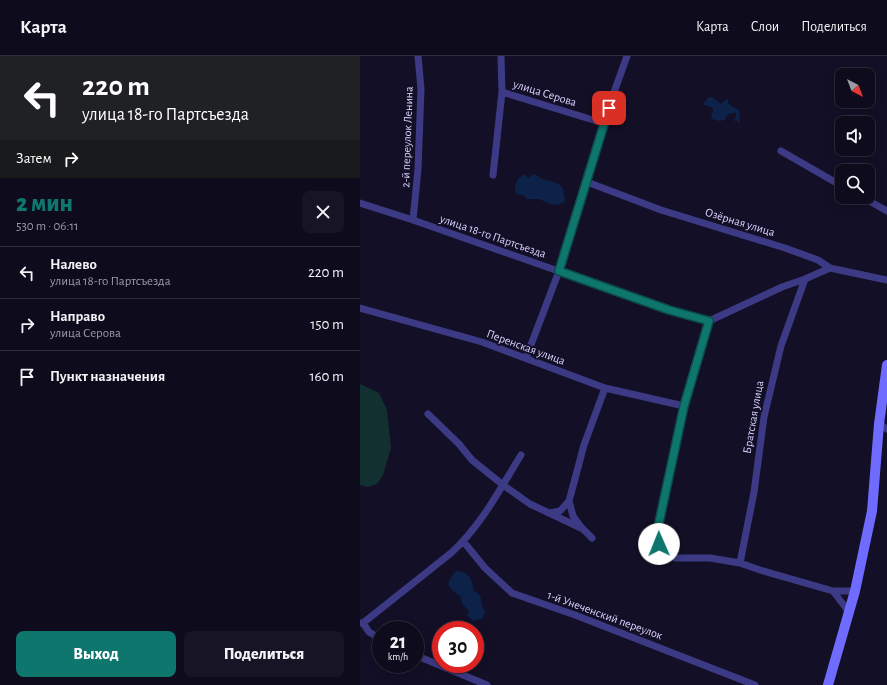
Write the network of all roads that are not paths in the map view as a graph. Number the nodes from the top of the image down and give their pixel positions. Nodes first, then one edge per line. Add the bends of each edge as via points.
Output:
1 (418, 56) edge
2 (501, 56) edge
3 (627, 56) edge
4 (502, 92) junction
5 (604, 123) junction
6 (781, 151) dead end
7 (493, 175) dead end
8 (587, 182) junction
9 (835, 182) edge
10 (360, 203) edge
11 (874, 204) edge
12 (887, 211) edge
13 (413, 220) junction
14 (830, 268) junction
15 (559, 271) junction
16 (806, 279) junction
17 (887, 280) edge
18 (360, 308) edge
19 (709, 321) junction
20 (526, 358) junction
21 (887, 365) edge
22 (605, 388) junction
23 (684, 406) junction
24 (428, 414) dead end
25 (883, 427) edge
26 (521, 455) dead end
27 (503, 485) junction
28 (569, 501) junction
29 (550, 513) junction
30 (583, 529) junction
31 (592, 538) dead end
32 (464, 541) junction
33 (740, 563) junction
34 (833, 590) junction
35 (855, 591) junction
36 (849, 612) junction
37 (361, 623) edge
38 (372, 634) edge
39 (424, 659) edge
40 (487, 685) edge
41 (755, 685) edge
42 (828, 685) edge

1 - 13 street, 2-й переулок Ленина via 421,89
2 - 4 street
3 - 5 street
4 - 5 street, улица Серова
4 - 7 street
5 - 8 street
6 - 9 street
8 - 14 street, Озёрная улица via 662,210 785,248 818,260
8 - 15 street
10 - 13 street, улица 18-го Партсъезда
11 - 12 street
13 - 15 street, улица 18-го Партсъезда
14 - 16 street
14 - 17 street, Озёрная улица
15 - 19 street, улица 18-го Партсъезда via 669,310
15 - 20 street
16 - 19 street via 782,287
16 - 33 street, Братская улица via 777,360 764,417 754,492
18 - 20 street, Перенская улица via 482,342
19 - 23 street
20 - 22 street, Перенская улица
21 - 25 street
22 - 23 street, Перенская улица
22 - 28 street via 584,444
23 - 33 street via 657,532 659,544 665,553 676,558 710,558
24 - 27 street via 472,460
25 - 35 street via 872,511
26 - 27 street
27 - 29 street via 530,504
27 - 32 street
28 - 29 street via 560,511
28 - 30 street via 573,516
29 - 30 street
30 - 31 street
32 - 37 street
32 - 41 street, 1-й Унеченский переулок via 485,568 512,593
33 - 34 street
34 - 35 street
34 - 36 street
35 - 36 street
36 - 42 street
37 - 38 street
39 - 40 street

